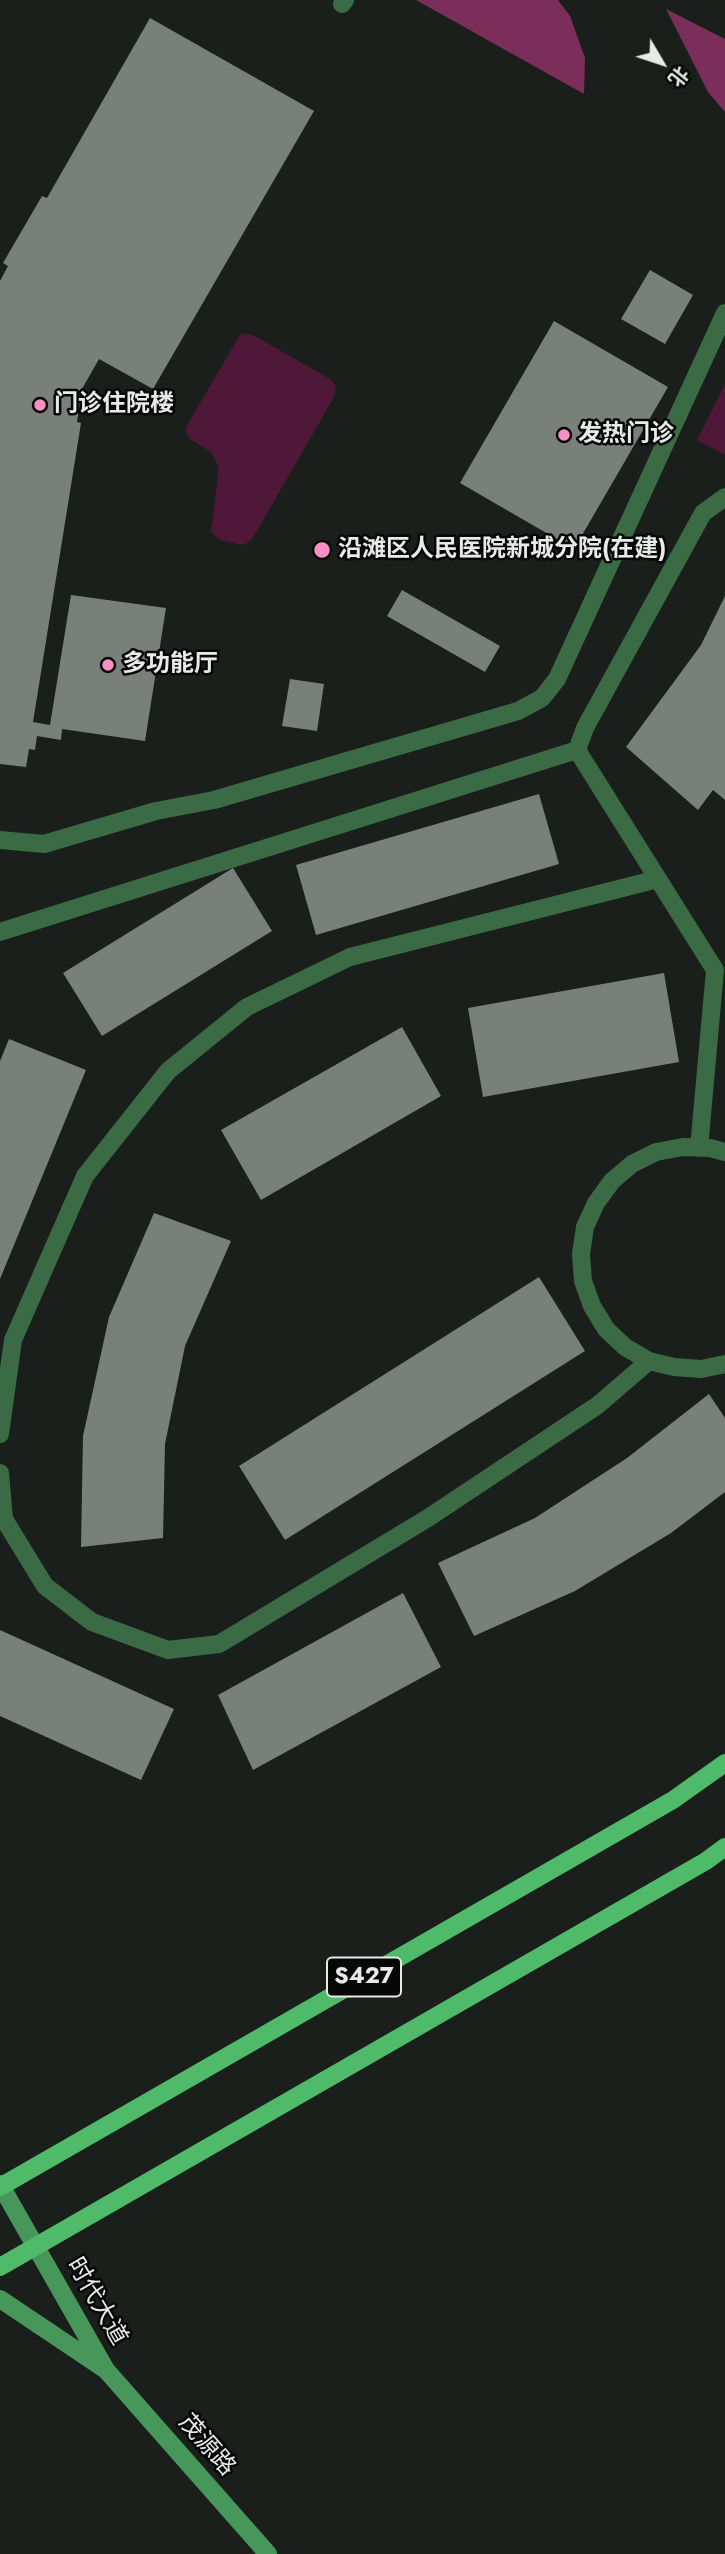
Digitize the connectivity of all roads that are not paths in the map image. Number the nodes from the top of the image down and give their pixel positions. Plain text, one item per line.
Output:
1 (725, 313) edge
2 (725, 497) edge
3 (577, 750) junction
4 (0, 840) edge
5 (658, 879) junction
6 (0, 932) edge
7 (699, 1148) junction
8 (725, 1152) edge
9 (649, 1360) junction
10 (725, 1364) edge
11 (0, 1434) edge
12 (0, 1473) edge
13 (725, 1763) edge
14 (725, 1847) edge
15 (0, 2186) edge
16 (36, 2246) junction
17 (0, 2267) edge
18 (0, 2300) edge
19 (106, 2370) junction
20 (268, 2554) edge

1 - 4 lane
2 - 3 lane
3 - 5 lane
3 - 6 lane
5 - 7 lane
5 - 11 lane
7 - 8 lane
7 - 9 lane
9 - 10 lane
9 - 12 lane
13 - 15 main road, S427
14 - 16 main road, S427
15 - 16 main road, 时代大道
16 - 17 main road, S427
16 - 19 main road, 时代大道
18 - 19 main road, 时代大道
19 - 20 main road, 茂源路

